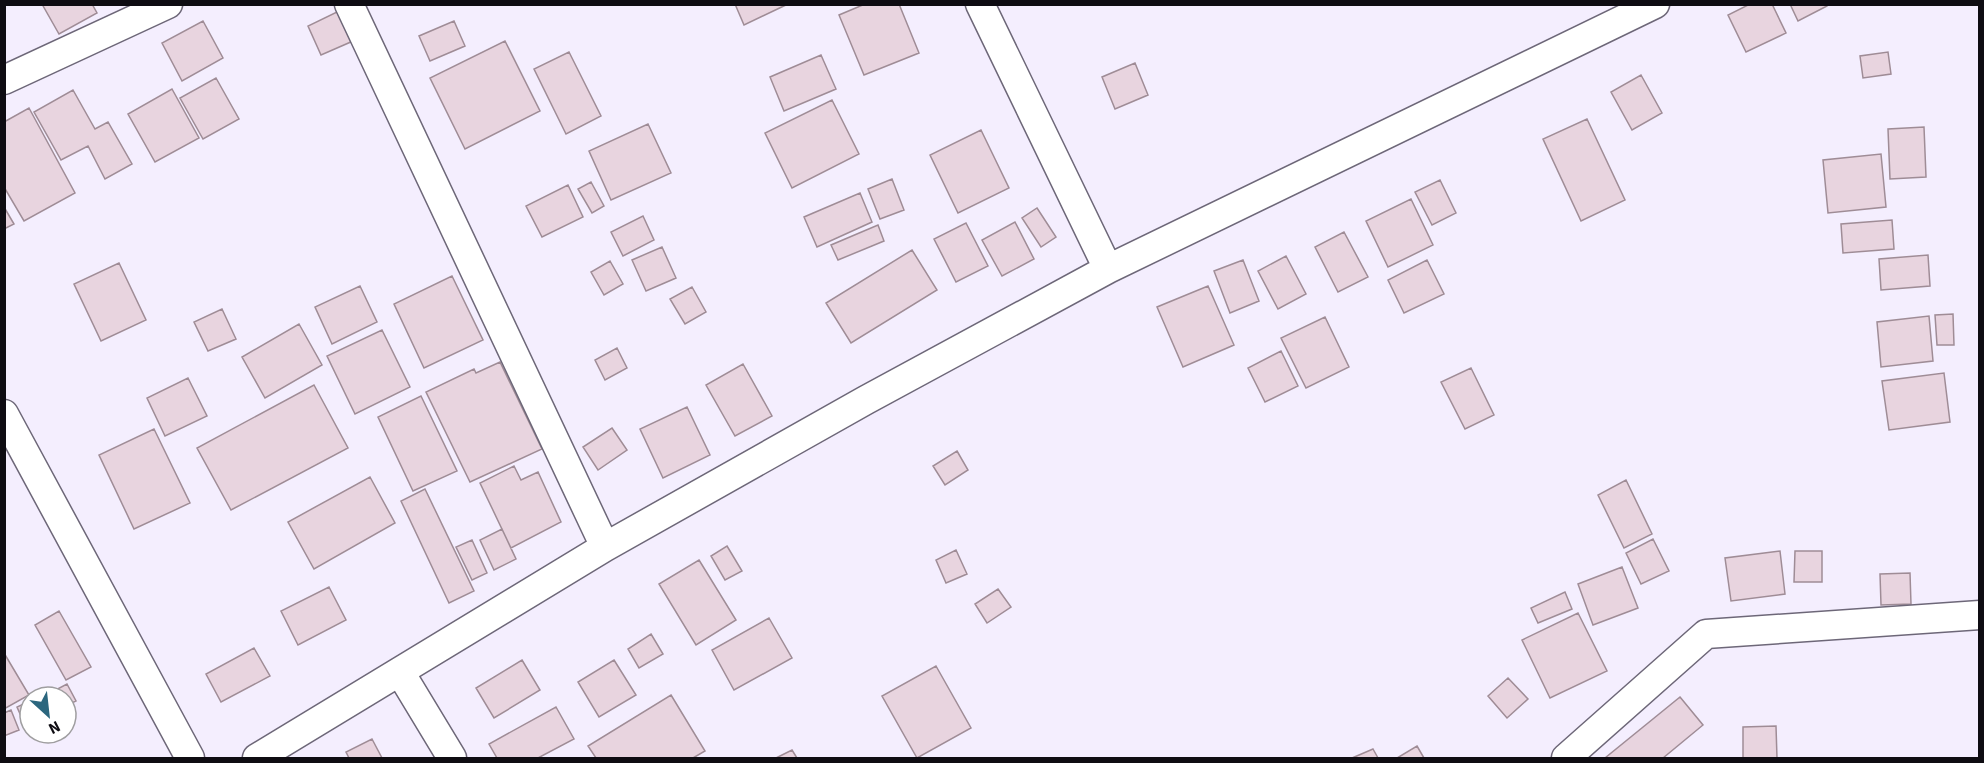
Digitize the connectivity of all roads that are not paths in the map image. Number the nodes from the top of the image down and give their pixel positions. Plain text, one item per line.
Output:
1 (168, 4) edge
2 (349, 4) edge
3 (980, 4) edge
4 (1655, 4) edge
5 (4, 80) edge
6 (1108, 269) junction
7 (4, 414) edge
8 (605, 547) junction
9 (1980, 615) edge
10 (400, 672) junction
11 (190, 759) edge
12 (257, 759) edge
13 (452, 759) edge
14 (1566, 759) edge

1 - 5 street
2 - 8 street
3 - 6 street
4 - 6 street
6 - 8 street
7 - 11 street
8 - 10 street
9 - 14 street
10 - 12 street
10 - 13 street

